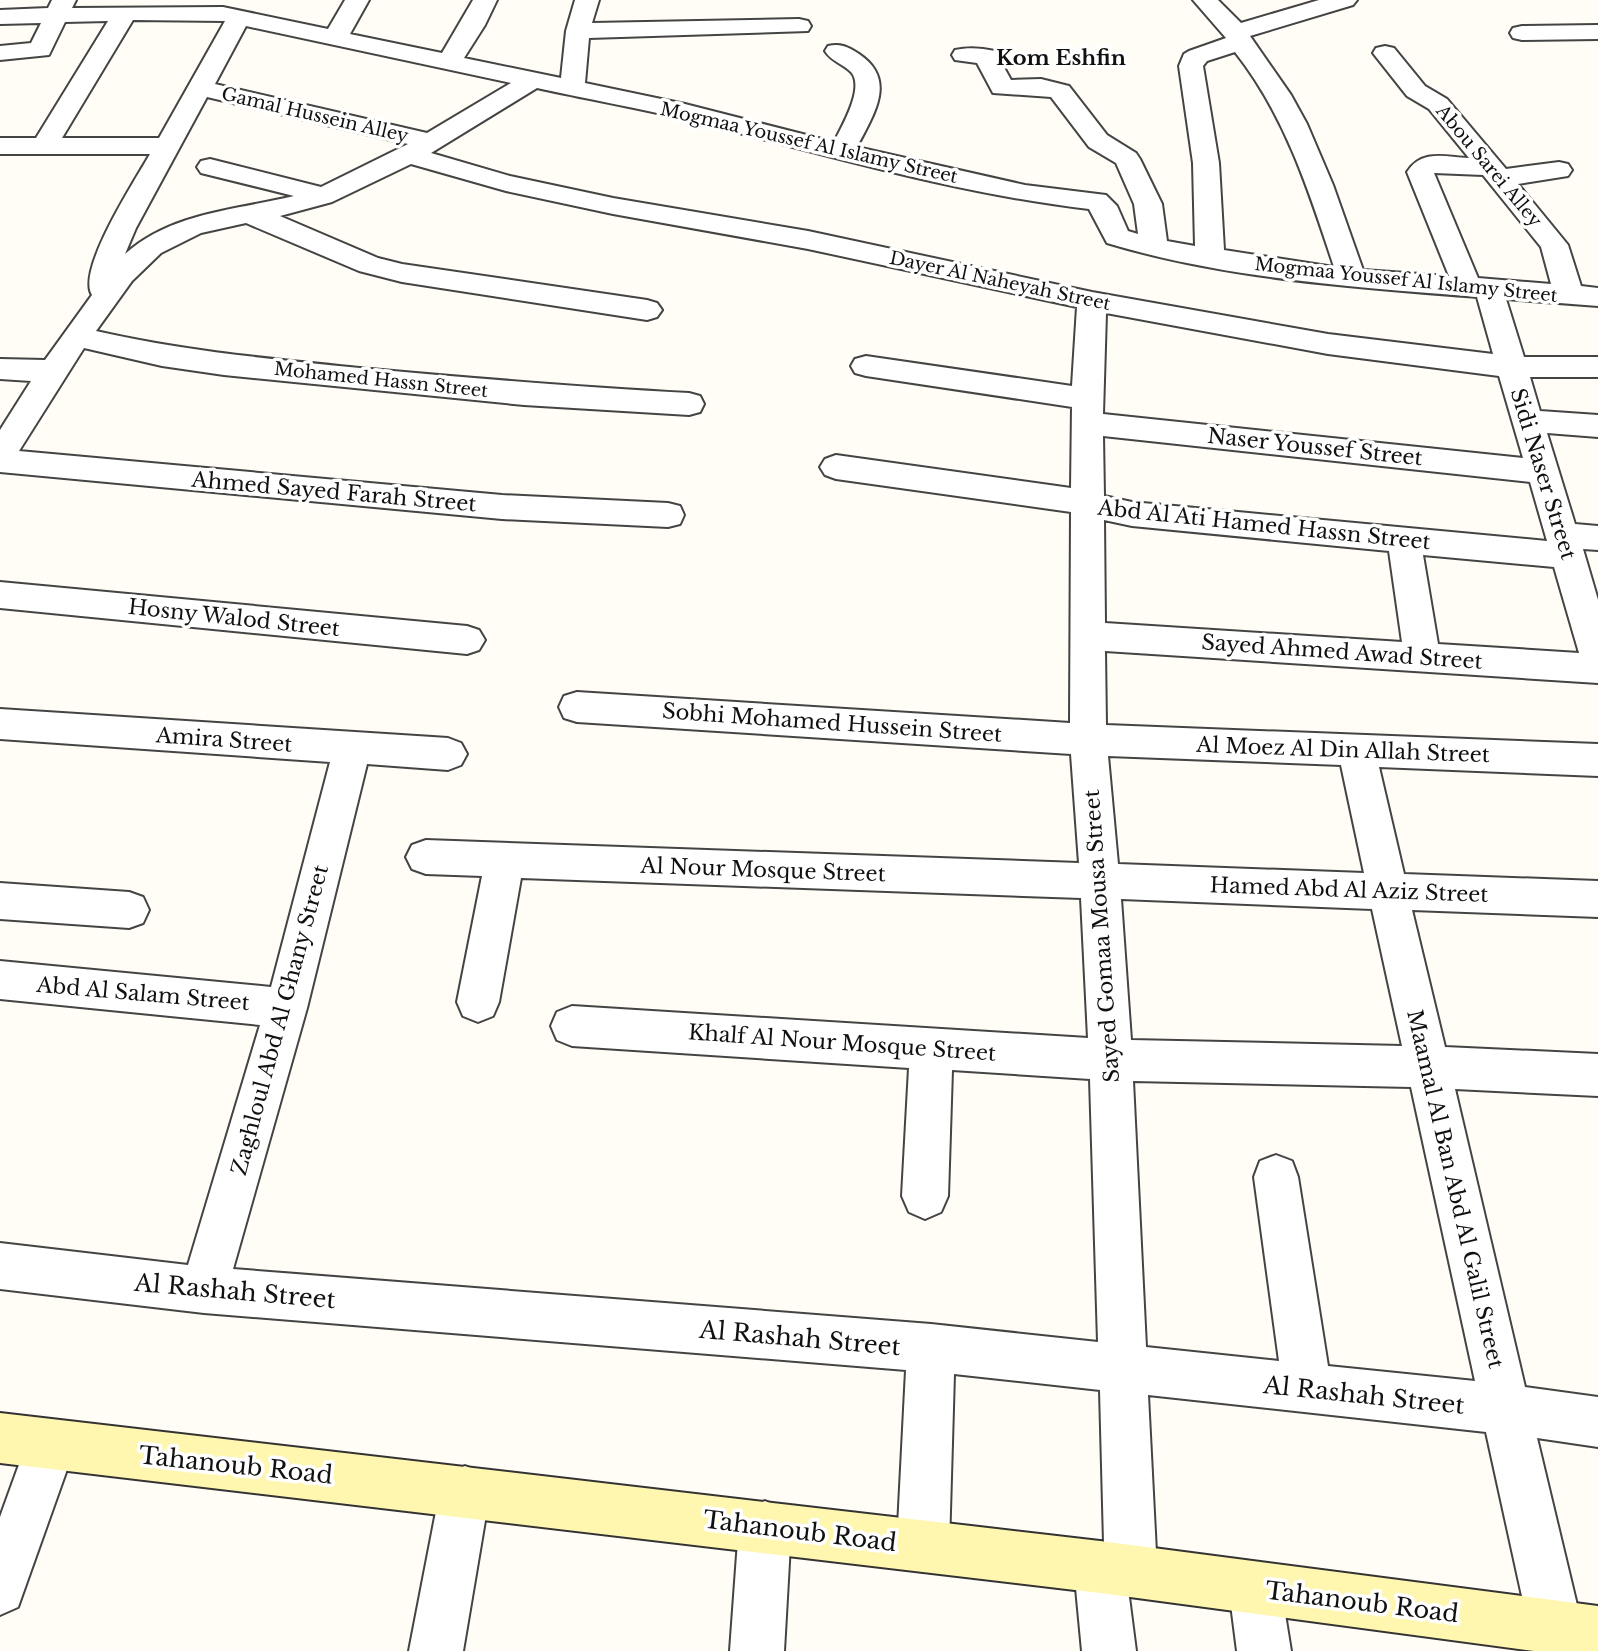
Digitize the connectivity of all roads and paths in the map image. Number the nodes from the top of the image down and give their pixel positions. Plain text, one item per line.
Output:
1 (357, 0) edge
2 (485, 0) edge
3 (587, 0) edge
4 (1205, 0) edge
5 (1345, 0) edge
6 (60, 8) edge
7 (230, 11) edge
8 (125, 13) junction
9 (0, 17) edge
10 (799, 26) dead end
11 (578, 31) junction
12 (1598, 32) edge
13 (1522, 33) dead end
14 (1238, 37) junction
15 (335, 38) junction
16 (837, 51) dead end
17 (0, 53) edge
18 (1385, 53) dead end
19 (964, 55) dead end
20 (448, 63) junction
21 (531, 81) junction
22 (200, 88) junction
23 (572, 89) junction
24 (0, 146) edge
25 (44, 146) junction
26 (167, 146) junction
27 (419, 149) junction
28 (843, 150) junction
29 (210, 167) dead end
30 (1559, 170) dead end
31 (1495, 173) junction
32 (324, 195) junction
33 (250, 214) junction
34 (1154, 248) junction
35 (1210, 258) junction
36 (1352, 278) junction
37 (1478, 289) junction
38 (1569, 296) junction
39 (1598, 297) edge
40 (1092, 301) junction
41 (102, 302) junction
42 (647, 310) dead end
43 (76, 336) junction
44 (866, 366) dead end
45 (1511, 367) junction
46 (1598, 367) edge
47 (0, 369) edge
48 (52, 370) junction
49 (690, 404) dead end
50 (1087, 411) junction
51 (1527, 421) junction
52 (1598, 426) edge
53 (0, 459) edge
54 (836, 467) dead end
55 (1542, 472) junction
56 (1086, 505) junction
57 (668, 514) dead end
58 (1598, 538) edge
59 (1404, 541) junction
60 (1564, 546) junction
61 (0, 595) edge
62 (1086, 636) junction
63 (467, 640) dead end
64 (1422, 657) junction
65 (1598, 658) edge
66 (1598, 668) edge
67 (577, 706) dead end
68 (0, 724) edge
69 (1088, 740) junction
70 (352, 749) junction
71 (1356, 750) junction
72 (449, 754) dead end
73 (1598, 760) edge
74 (426, 857) dead end
75 (505, 860) junction
76 (1100, 882) junction
77 (1388, 891) junction
78 (1598, 899) edge
79 (0, 901) edge
80 (129, 910) dead end
81 (0, 980) edge
82 (478, 1002) dead end
83 (286, 1008) junction
84 (572, 1026) dead end
85 (931, 1048) junction
86 (1111, 1060) junction
87 (1428, 1066) junction
88 (1598, 1075) edge
89 (1276, 1177) dead end
90 (925, 1196) dead end
91 (0, 1266) edge
92 (204, 1290) junction
93 (931, 1348) junction
94 (1122, 1370) junction
95 (1307, 1389) junction
96 (1505, 1409) junction
97 (1598, 1422) edge
98 (0, 1438) edge
99 (51, 1444) junction
100 (465, 1491) junction
101 (765, 1527) junction
102 (923, 1546) junction
103 (1116, 1569) junction
104 (1255, 1588) junction
105 (0, 1589) edge
106 (1571, 1637) edge
107 (436, 1651) edge
108 (757, 1651) edge
109 (1109, 1651) edge
110 (1264, 1651) edge

1 - 15 street
2 - 20 street
3 - 11 street
4 - 14 street
5 - 14 street
6 - 8 street, Mogmaa Youssef Al Islamy Street
6 - 9 street, Mogmaa Youssef Al Islamy Street
6 - 17 street
7 - 8 street, Mogmaa Youssef Al Islamy Street
7 - 15 street, Mogmaa Youssef Al Islamy Street
7 - 22 street
8 - 25 street
10 - 11 street
11 - 23 street
12 - 13 street
14 - 35 street
14 - 36 street
15 - 20 street, Mogmaa Youssef Al Islamy Street
16 - 28 street
18 - 31 street, Abou Sarei Alley
19 - 34 street
20 - 21 street, Mogmaa Youssef Al Islamy Street
21 - 23 street, Mogmaa Youssef Al Islamy Street
21 - 27 street
22 - 26 street
22 - 27 street, Gamal Hussein Alley
23 - 28 street, Mogmaa Youssef Al Islamy Street
24 - 25 street
25 - 26 street
26 - 41 street
27 - 32 street
27 - 40 street, Dayer Al Naheyah Street
28 - 34 street, Mogmaa Youssef Al Islamy Street
29 - 32 street
30 - 31 street
31 - 37 street, Sidi Naser Street
31 - 38 street, Abou Sarei Alley
32 - 33 street
33 - 41 street
33 - 42 street
34 - 35 street, Mogmaa Youssef Al Islamy Street
35 - 36 street, Mogmaa Youssef Al Islamy Street
36 - 37 street, Mogmaa Youssef Al Islamy Street
37 - 38 street, Mogmaa Youssef Al Islamy Street
37 - 45 street, Sidi Naser Street
38 - 39 street, Mogmaa Youssef Al Islamy Street
40 - 45 street, Dayer Al Naheyah Street
40 - 50 street, Sayed Gomaa Mousa Street
41 - 43 street
43 - 48 street
43 - 49 street, Mohamed Hassn Street
44 - 50 street, Naser Youssef Street
45 - 46 street, Dayer Al Naheyah Street
45 - 51 street, Sidi Naser Street
47 - 48 street
48 - 53 street
50 - 55 street, Naser Youssef Street
50 - 56 street, Sayed Gomaa Mousa Street
51 - 52 street
51 - 55 street, Sidi Naser Street
53 - 57 street, Ahmed Sayed Farah Street
54 - 56 street, Abd Al Ati Hamed Hassn Street
55 - 60 street, Sidi Naser Street
56 - 59 street, Abd Al Ati Hamed Hassn Street
56 - 62 street, Sayed Gomaa Mousa Street
58 - 60 street, Abd Al Ati Hamed Hassn Street
59 - 60 street, Abd Al Ati Hamed Hassn Street
59 - 64 street
60 - 65 street, Sidi Naser Street
61 - 63 street, Hosny Walod Street
62 - 64 street, Sayed Ahmed Awad Street
62 - 69 street, Sayed Gomaa Mousa Street
64 - 66 street, Sayed Ahmed Awad Street
67 - 69 street, Sobhi Mohamed Hussein Street
68 - 70 street, Amira Street
69 - 71 street, Al Moez Al Din Allah Street
69 - 76 street, Sayed Gomaa Mousa Street
70 - 72 street, Amira Street
70 - 83 street, Zaghloul Abd Al Ghany Street
71 - 73 street, Al Moez Al Din Allah Street
71 - 77 street, Maamal Al Ban Abd Al Galil Street
74 - 75 street, Al Nour Mosque Street
75 - 76 street, Al Nour Mosque Street
75 - 82 street
76 - 77 street, Hamed Abd Al Aziz Street
76 - 86 street, Sayed Gomaa Mousa Street
77 - 78 street, Hamed Abd Al Aziz Street
77 - 87 street, Maamal Al Ban Abd Al Galil Street
79 - 80 street
81 - 83 street, Abd Al Salam Street
83 - 92 street, Zaghloul Abd Al Ghany Street
84 - 85 street, Khalf Al Nour Mosque Street
85 - 86 street, Khalf Al Nour Mosque Street
85 - 90 street
86 - 87 street, Khalf Al Nour Mosque Street
86 - 94 street, Sayed Gomaa Mousa Street
87 - 88 street, Khalf Al Nour Mosque Street
87 - 96 street, Maamal Al Ban Abd Al Galil Street
89 - 95 street
91 - 92 street, Al Rashah Street
92 - 93 street, Al Rashah Street
93 - 94 street, Al Rashah Street
93 - 102 street
94 - 95 street, Al Rashah Street
94 - 103 street, Sayed Gomaa Mousa Street
95 - 96 street, Al Rashah Street
96 - 97 street, Al Rashah Street
96 - 106 street, Maamal Al Ban Abd Al Galil Street
98 - 99 street, Tahanoub Road
99 - 100 street, Tahanoub Road
99 - 105 street
100 - 101 street, Tahanoub Road
100 - 107 street
101 - 102 street, Tahanoub Road
101 - 108 street
102 - 103 street, Tahanoub Road
103 - 104 street, Tahanoub Road
103 - 109 street, Sayed Gomaa Mousa Street
104 - 106 street, Tahanoub Road
104 - 110 street

